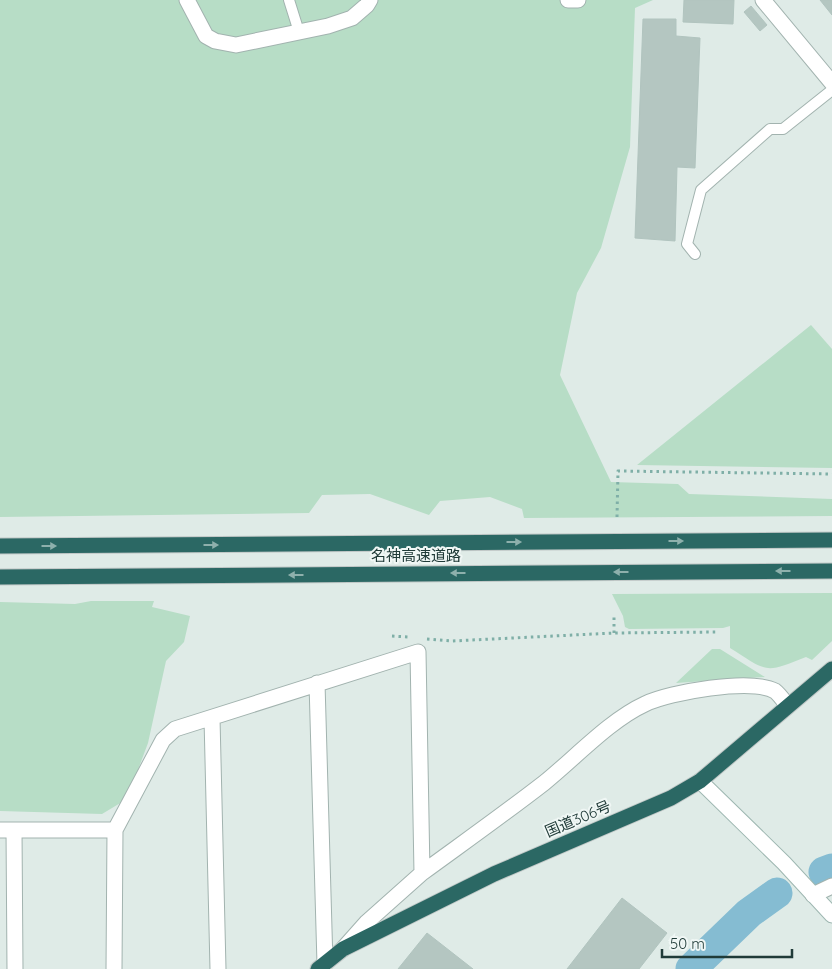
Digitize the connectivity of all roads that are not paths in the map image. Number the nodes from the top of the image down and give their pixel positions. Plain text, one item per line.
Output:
1 (187, 0) edge
2 (289, 0) edge
3 (370, 0) edge
4 (568, 0) edge
5 (578, 0) edge
6 (763, 0) edge
7 (299, 32) junction
8 (832, 82) edge
9 (832, 90) edge
10 (695, 254) dead end
11 (832, 540) edge
12 (0, 546) edge
13 (832, 571) edge
14 (0, 577) edge
15 (832, 669) edge
16 (317, 683) junction
17 (787, 705) junction
18 (212, 718) junction
19 (700, 781) junction
20 (7, 830) edge
21 (115, 830) junction
22 (422, 872) junction
23 (832, 886) edge
24 (813, 895) junction
25 (832, 915) edge
26 (343, 949) junction
27 (321, 966) edge
28 (15, 969) edge
29 (114, 969) edge
30 (218, 969) edge

1 - 7 street
2 - 7 lane
3 - 7 street
4 - 5 street
6 - 8 street
9 - 10 lane
12 -> 11 highway, 名神高速道路
13 -> 14 highway, 名神高速道路
15 - 17 highway, 国道306号
16 - 18 street
16 - 22 street
16 - 27 street
17 - 19 highway, 国道306号
17 - 22 street
18 - 21 street
18 - 30 street
19 - 24 street
19 - 26 highway, 国道306号
20 - 21 street
20 - 28 street
21 - 29 street
22 - 26 street
23 - 24 street
24 - 25 street
26 - 27 highway, 国道306号

